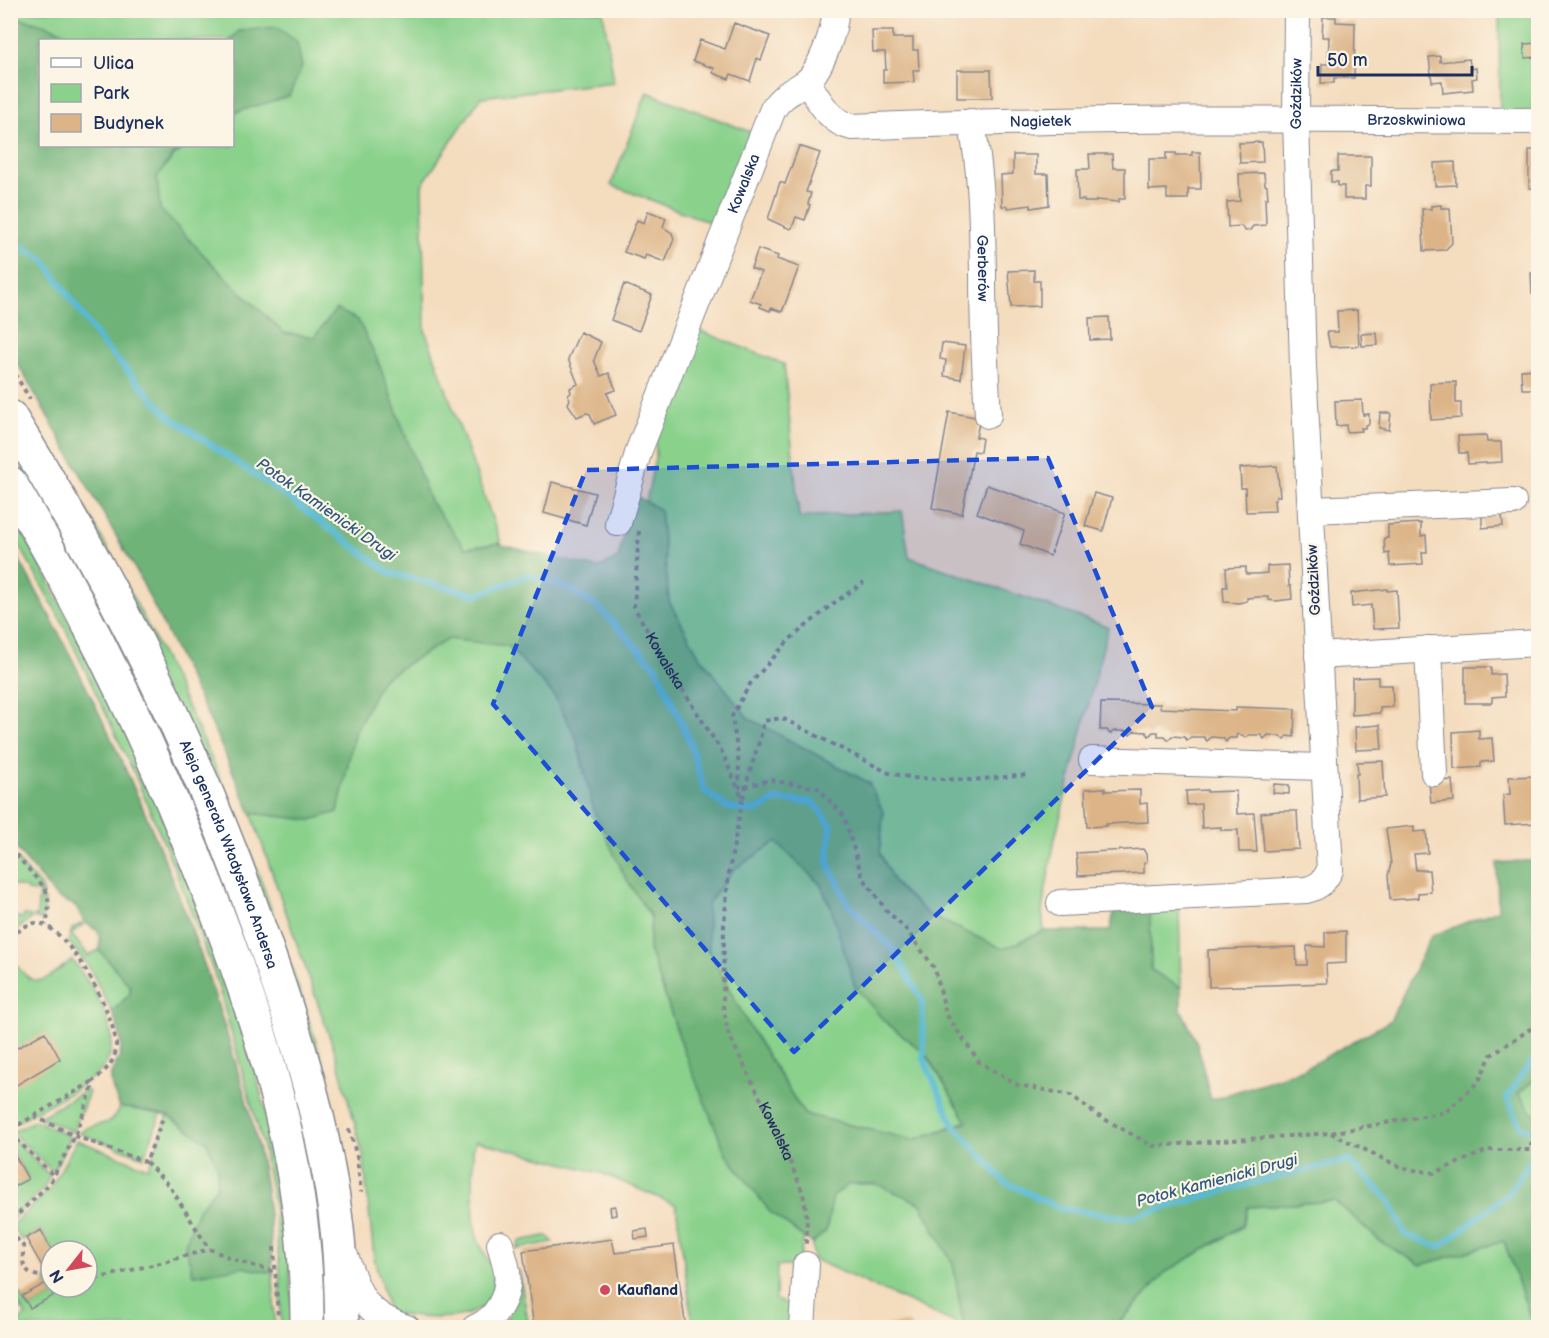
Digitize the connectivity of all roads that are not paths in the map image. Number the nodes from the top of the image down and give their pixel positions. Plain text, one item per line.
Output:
1 (836, 10) edge
2 (1297, 10) edge
3 (807, 82) junction
4 (1296, 119) junction
5 (1539, 121) edge
6 (971, 122) junction
7 (988, 415) dead end
8 (10, 417) edge
9 (10, 483) edge
10 (1513, 502) dead end
11 (1311, 510) junction
12 (629, 521) road end
13 (1539, 643) edge
14 (1428, 649) junction
15 (1318, 656) junction
16 (1092, 760) dead end
17 (1324, 767) junction
18 (1434, 772) dead end
19 (1060, 903) dead end
20 (338, 1230) junction
21 (500, 1244) dead end
22 (806, 1265) road end
23 (307, 1328) edge
24 (342, 1328) edge
25 (407, 1328) edge
26 (475, 1328) edge
27 (802, 1328) edge

1 - 3 street, Kowalska
2 - 4 street, Goździków
3 - 6 street, Nagietek
3 - 12 street, Kowalska
4 - 5 street, Brzoskwiniowa
4 - 6 street, Nagietek
4 - 11 street, Goździków
6 - 7 street, Gerberów
8 - 20 main road, Aleja generała Władysława Andersa
9 - 23 main road, Aleja generała Władysława Andersa
10 - 11 street
11 - 15 street, Goździków
13 - 14 street
14 - 15 street
14 - 18 street
15 - 17 street, Goździków
16 - 17 street
17 - 19 street, Goździków
20 - 24 main road, Aleja generała Władysława Andersa
20 - 25 street
21 - 26 street
22 - 27 street

